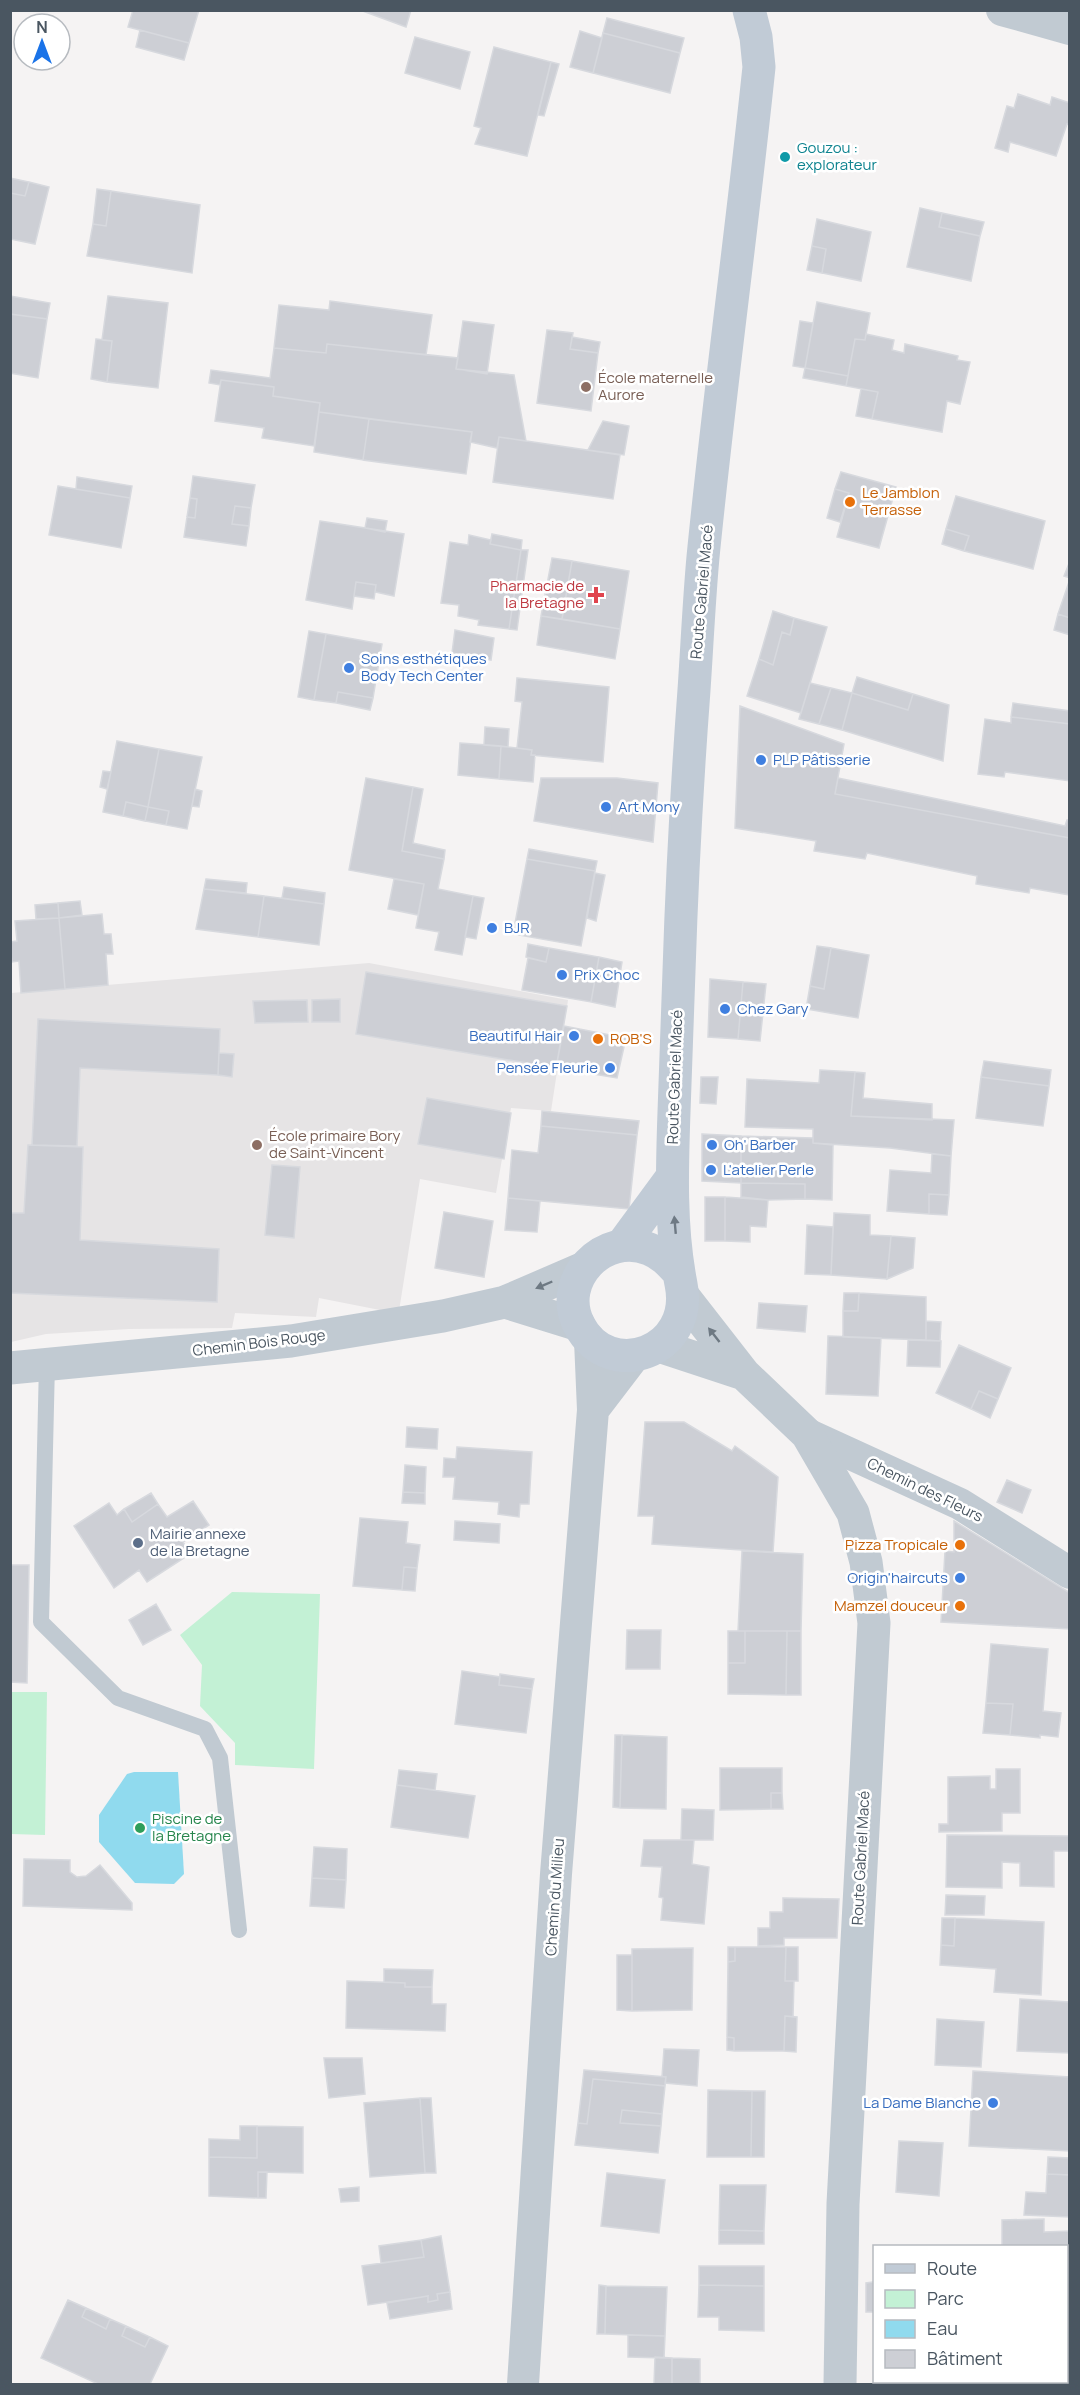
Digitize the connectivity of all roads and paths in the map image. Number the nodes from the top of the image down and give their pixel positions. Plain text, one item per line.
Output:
1 (749, 10) edge
2 (1002, 10) edge
3 (1070, 29) edge
4 (672, 1177) junction
5 (622, 1245) junction
6 (584, 1268) junction
7 (682, 1285) junction
8 (505, 1302) junction
9 (584, 1332) junction
10 (647, 1350) junction
11 (47, 1363) junction
12 (10, 1368) edge
13 (744, 1374) junction
14 (593, 1410) junction
15 (807, 1434) junction
16 (1070, 1572) edge
17 (239, 1930) dead end
18 (523, 2385) edge
19 (840, 2385) edge

1 - 4 main road, Route Gabriel Macé
2 - 3 street
4 - 5 main road
7 -> 4 main road, Route Gabriel Macé
5 - 6 main road
5 - 7 main road
6 -> 8 street, Chemin Bois Rouge
6 - 9 main road
7 - 10 main road
13 -> 7 street, Route Gabriel Macé
8 - 9 street
8 - 11 street, Chemin Bois Rouge
9 - 10 main road
9 - 14 street, Chemin du Milieu
10 - 13 street, Route Gabriel Macé
10 - 14 street
11 - 12 street, Chemin Bois Rouge
11 - 17 lane
13 - 15 street, Route Gabriel Macé
14 - 18 street, Chemin du Milieu
15 - 16 street, Chemin des Fleurs
15 - 19 street, Route Gabriel Macé

